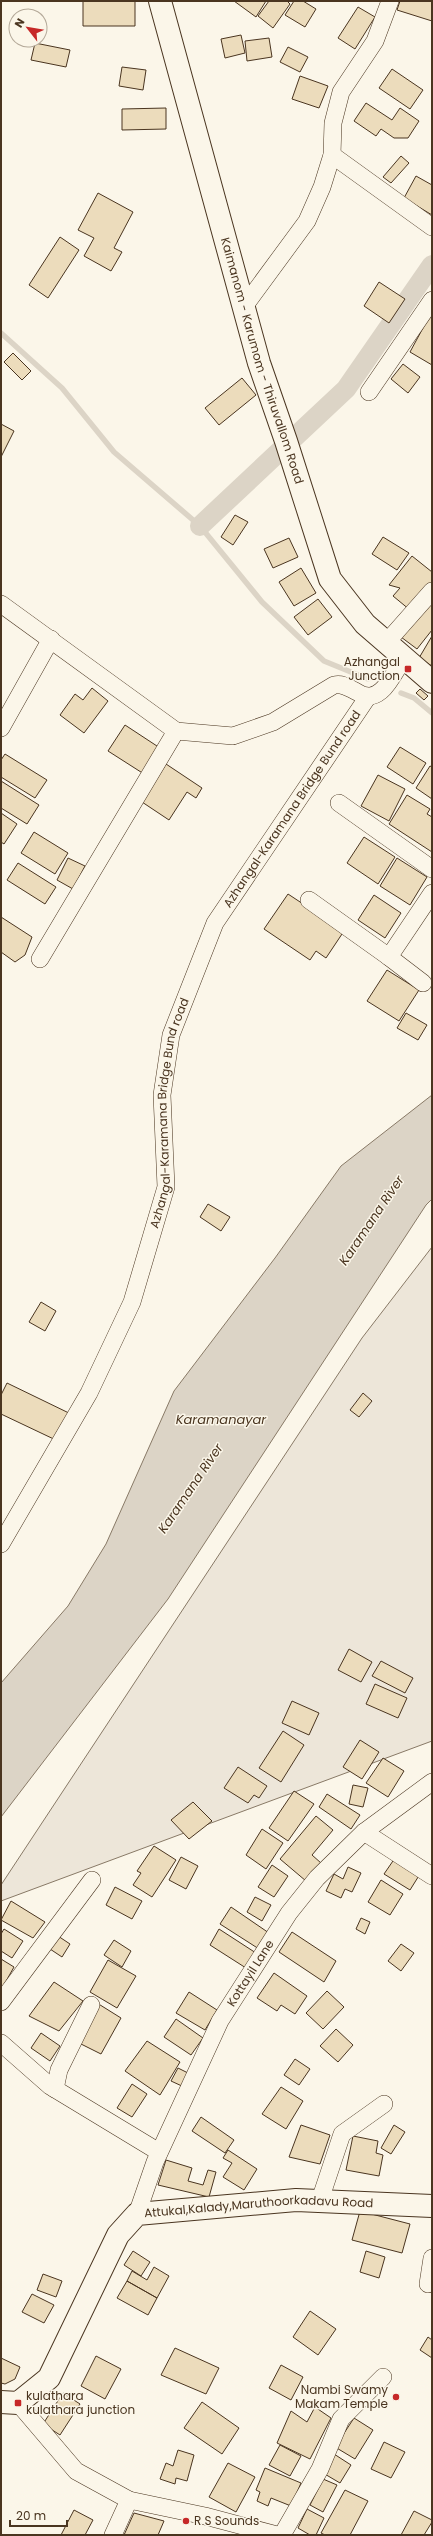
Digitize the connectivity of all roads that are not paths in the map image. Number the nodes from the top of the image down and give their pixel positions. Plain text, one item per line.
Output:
1 (160, 1) edge
2 (390, 1) edge
3 (332, 155) junction
4 (432, 227) edge
5 (432, 300) edge
6 (244, 308) junction
7 (369, 392) dead end
8 (432, 591) edge
9 (1, 604) edge
10 (51, 639) junction
11 (386, 643) junction
12 (403, 659) junction
13 (432, 682) edge
14 (367, 698) junction
15 (1, 728) edge
16 (176, 731) junction
17 (339, 803) dead end
18 (432, 870) edge
19 (432, 893) edge
20 (309, 900) dead end
21 (389, 957) junction
22 (40, 959) dead end
23 (423, 983) dead end
24 (1, 1544) edge
25 (432, 1782) edge
26 (364, 1832) junction
27 (432, 1876) edge
28 (92, 1880) dead end
29 (1, 2002) edge
30 (91, 2005) dead end
31 (1, 2043) edge
32 (55, 2089) junction
33 (384, 2104) dead end
34 (159, 2152) junction
35 (320, 2200) junction
36 (432, 2206) edge
37 (137, 2214) junction
38 (432, 2258) edge
39 (428, 2284) dead end
40 (383, 2377) dead end
41 (9, 2402) edge
42 (129, 2500) junction
43 (113, 2535) edge
44 (277, 2535) edge
45 (282, 2535) edge

1 - 6 main road, Kaimanom - Karumom - Thiruvallom Road
2 - 3 street
3 - 4 street
3 - 6 street
5 - 7 street
6 - 11 main road, Kaimanom - Karumom - Thiruvallom Road
8 - 11 street
9 - 10 street
10 - 15 street
10 - 16 street
11 - 12 main road, Kaimanom - Karumom - Thiruvallom Road
12 - 13 main road, Kaimanom - Karumom - Thiruvallom Road
12 - 14 street
14 - 16 street
14 - 24 street, Azhangal-Karamana Bridge Bund road
16 - 22 street
17 - 18 street
19 - 21 street
20 - 21 street
21 - 23 street
25 - 26 street, Kottayil Lane
26 - 27 street
26 - 34 street, Kottayil Lane
28 - 29 street
30 - 32 street
31 - 32 street
32 - 34 street
33 - 35 street
34 - 37 street, Kottayil Lane
35 - 36 main road, Attukal,Kalady,Maruthoorkadavu Road
35 - 37 main road, Attukal,Kalady,Maruthoorkadavu Road
37 - 41 main road, Attukal,Kalady,Maruthoorkadavu Road
38 - 39 street
40 - 45 street
41 - 42 street
42 - 43 street
42 - 44 street

